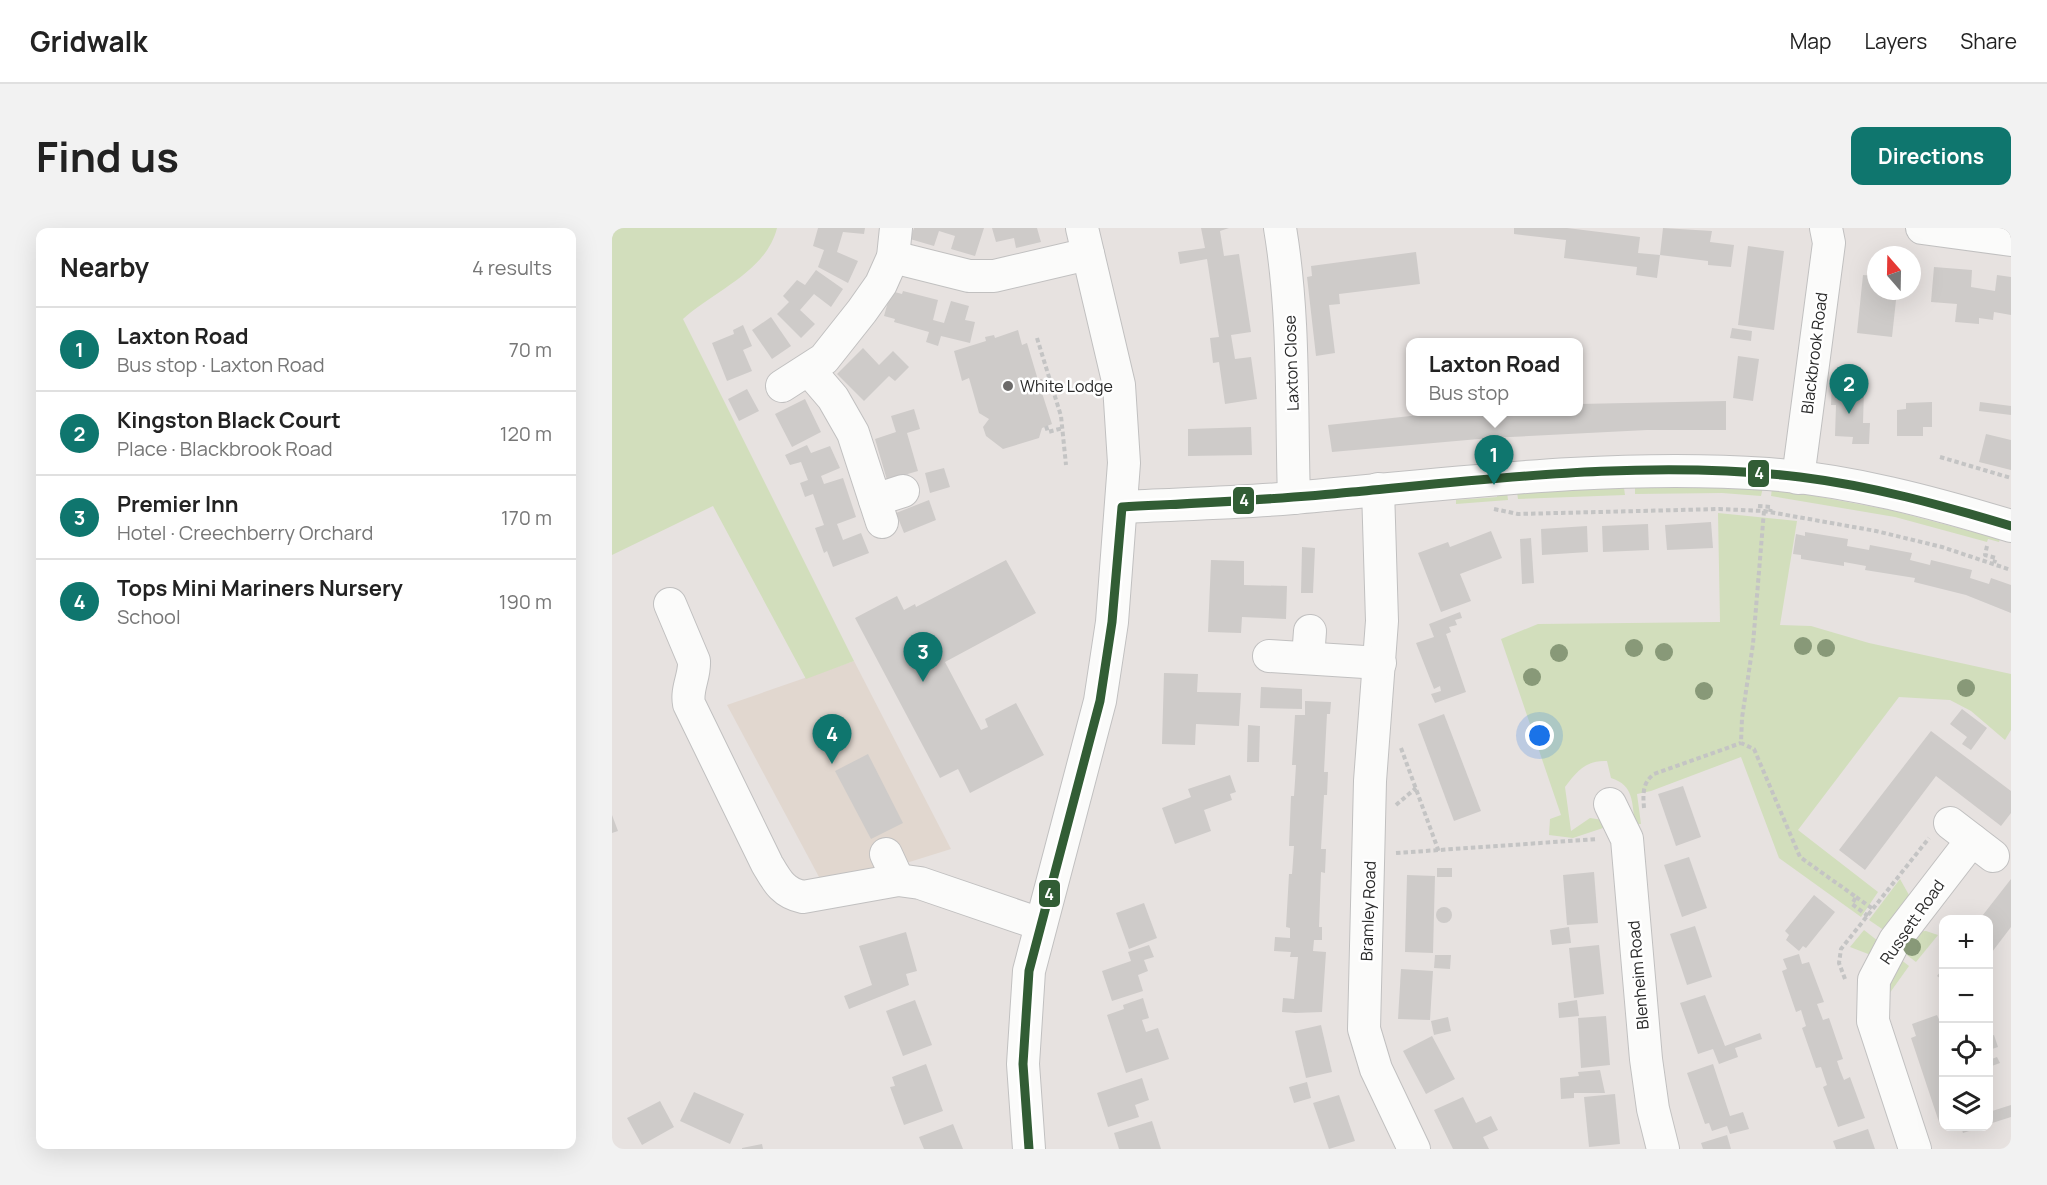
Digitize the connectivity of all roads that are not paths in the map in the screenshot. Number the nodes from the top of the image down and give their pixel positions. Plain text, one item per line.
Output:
1 (1280, 228) edge
2 (1826, 228) edge
3 (1922, 228) edge
4 (2011, 240) edge
5 (1085, 241) edge
6 (894, 243) edge
7 (809, 370) junction
8 (783, 386) dead end
9 (1798, 478) junction
10 (1378, 489) junction
11 (1294, 498) junction
12 (887, 504) dead end
13 (1122, 507) junction
14 (2003, 538) edge
15 (670, 604) dead end
16 (1269, 656) dead end
17 (1380, 663) junction
18 (1610, 804) dead end
19 (1971, 840) dead end
20 (1040, 924) junction
21 (1029, 1149) edge
22 (1414, 1149) edge
23 (1663, 1149) edge
24 (1915, 1149) edge

1 - 11 street, Laxton Close
2 - 9 street, Blackbrook Road
3 - 4 street
5 - 6 street
5 - 13 street
6 - 7 street
7 - 8 street
7 - 12 street
9 - 10 street
9 - 14 street
10 - 11 street
10 - 17 street, Bramley Road
11 - 13 street
13 - 20 street
15 - 20 street
16 - 17 street
17 - 22 street, Bramley Road
18 - 23 street, Blenheim Road
19 - 24 street, Russett Road
20 - 21 street

